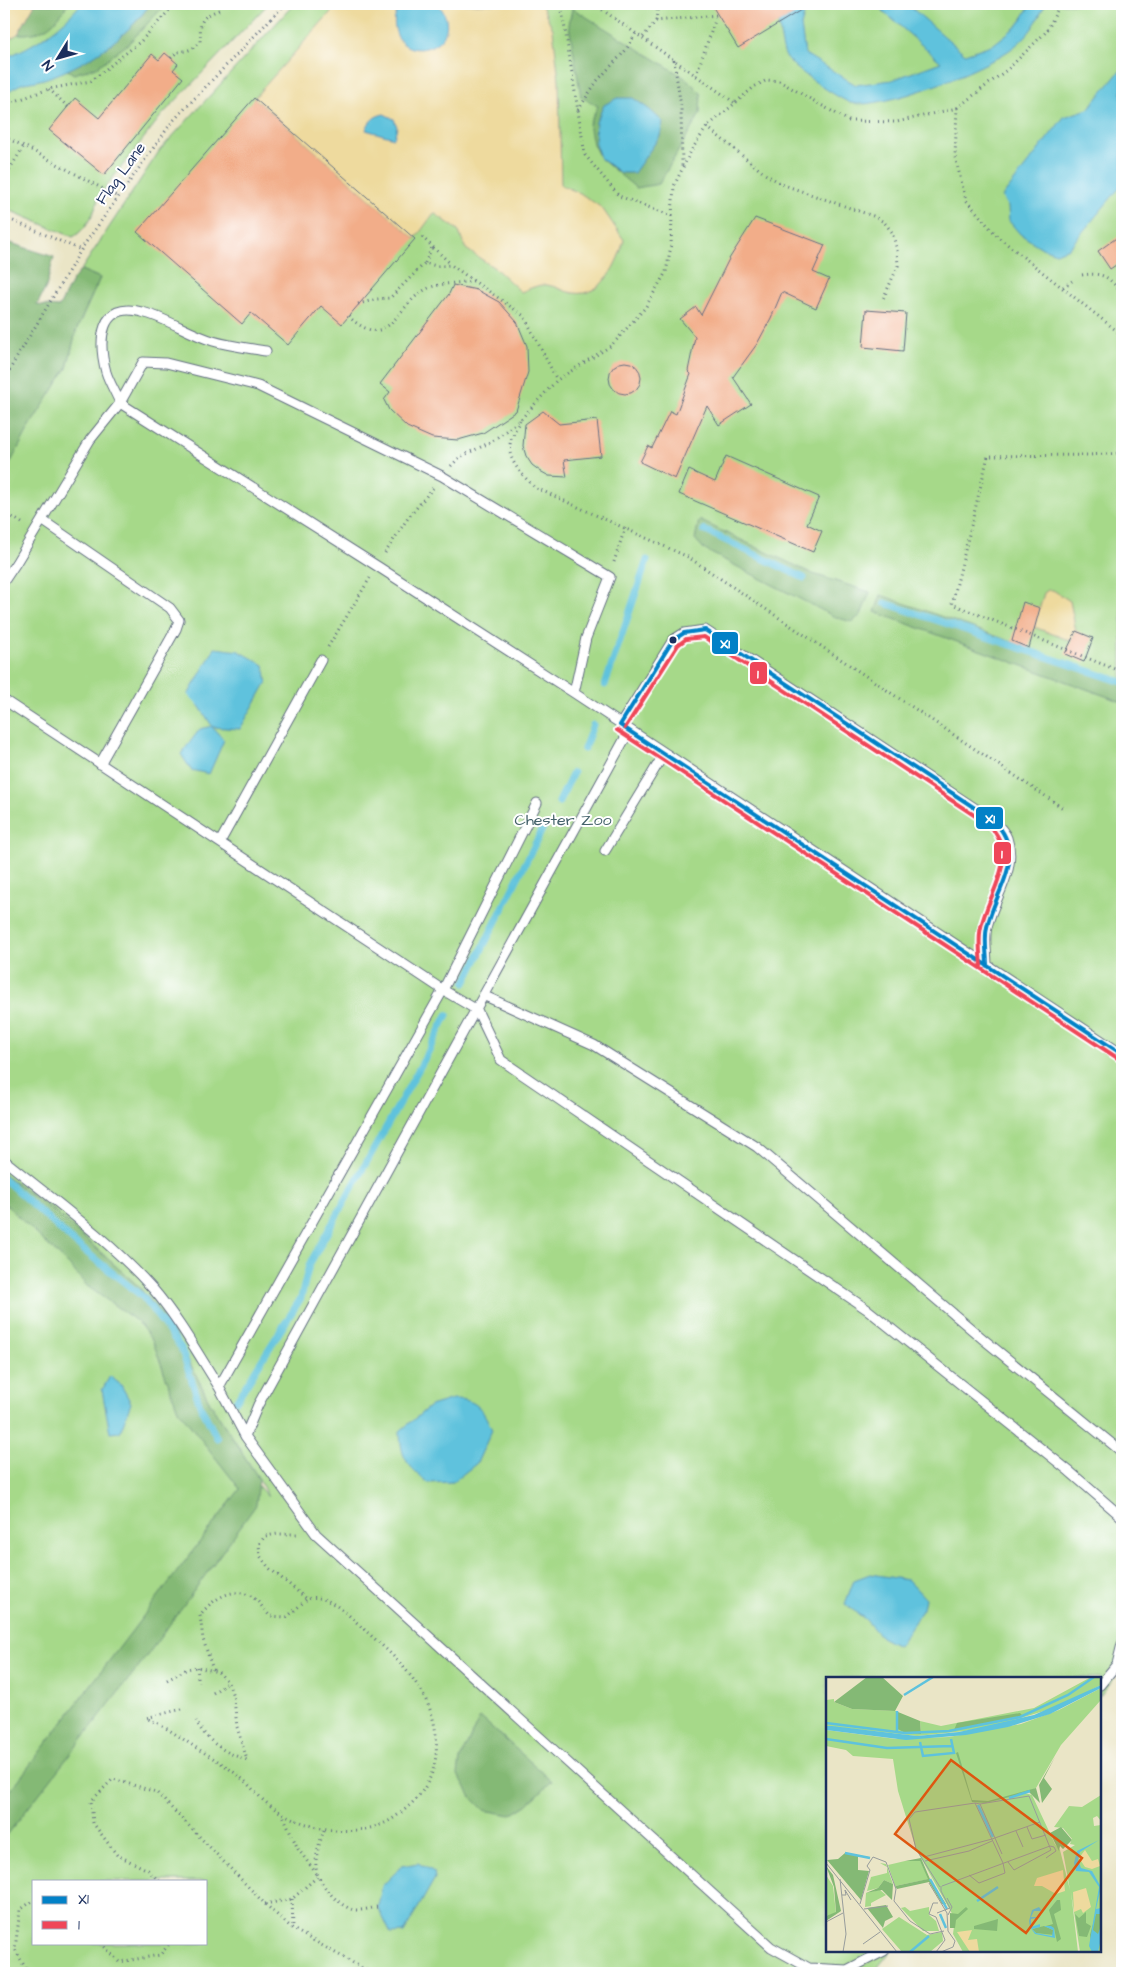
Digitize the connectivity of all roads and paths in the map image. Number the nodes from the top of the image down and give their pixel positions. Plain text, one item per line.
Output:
1 (174, 4) edge
2 (221, 4) edge
3 (285, 4) edge
4 (561, 4) edge
5 (594, 4) edge
6 (658, 4) edge
7 (1060, 4) edge
8 (656, 21) junction
9 (636, 33) junction
10 (642, 37) junction
11 (171, 58) dead end
12 (674, 60) junction
13 (696, 76) junction
14 (49, 89) junction
15 (735, 103) junction
16 (4, 105) edge
17 (68, 107) dead end
18 (957, 108) junction
19 (578, 110) junction
20 (707, 127) junction
21 (4, 137) edge
22 (24, 146) junction
23 (682, 169) junction
24 (4, 178) edge
25 (118, 197) junction
26 (672, 216) junction
27 (4, 217) edge
28 (422, 237) dead end
29 (432, 247) junction
30 (81, 250) junction
31 (425, 263) junction
32 (451, 265) junction
33 (1082, 275) dead end
34 (474, 281) junction
35 (1072, 281) dead end
36 (1063, 287) junction
37 (1122, 294) edge
38 (883, 299) dead end
39 (358, 304) dead end
40 (348, 316) dead end
41 (1122, 335) edge
42 (266, 351) dead end
43 (4, 379) edge
44 (557, 380) junction
45 (120, 403) junction
46 (520, 420) junction
47 (1122, 453) edge
48 (442, 476) junction
49 (4, 512) edge
50 (42, 520) junction
51 (625, 528) junction
52 (35, 532) junction
53 (610, 577) junction
54 (4, 580) edge
55 (321, 660) dead end
56 (1122, 672) edge
57 (574, 693) junction
58 (4, 700) edge
59 (620, 725) junction
60 (629, 731) junction
61 (664, 754) junction
62 (100, 764) junction
63 (537, 803) dead end
64 (1063, 808) dead end
65 (220, 842) junction
66 (605, 851) dead end
67 (988, 966) junction
68 (443, 990) junction
69 (484, 996) junction
70 (477, 1010) junction
71 (1122, 1054) edge
72 (4, 1160) edge
73 (219, 1387) junction
74 (245, 1436) junction
75 (1122, 1452) edge
76 (1122, 1517) edge
77 (316, 1534) junction
78 (307, 1599) junction
79 (1122, 1644) edge
80 (197, 1667) junction
81 (213, 1670) junction
82 (167, 1680) dead end
83 (228, 1682) junction
84 (1101, 1684) edge
85 (199, 1686) dead end
86 (212, 1694) dead end
87 (182, 1709) dead end
88 (196, 1721) dead end
89 (283, 1814) junction
90 (324, 1830) junction
91 (318, 1876) junction
92 (158, 1880) edge
93 (292, 1899) junction
94 (32, 1901) edge
95 (265, 1904) junction
96 (378, 1907) dead end
97 (293, 1929) junction
98 (102, 1944) edge
99 (169, 1944) edge
100 (882, 1952) edge
101 (28, 1973) edge
102 (371, 1973) edge

1 - 14 path
2 - 11 path
3 - 25 path, Flag Lane
4 - 19 path
5 - 9 path
6 - 8 path
7 - 18 path
8 - 10 path
8 - 13 path
9 - 10 path
9 - 19 path
10 - 12 path
12 - 13 path
12 - 23 path
13 - 15 path
14 - 16 path
14 - 17 path
15 - 18 path
15 - 20 path
18 - 36 path
19 - 26 path
20 - 23 path
20 - 38 path
21 - 22 path
22 - 24 path
22 - 25 path
23 - 26 path
25 - 30 path, Flag Lane
26 - 44 path
27 - 30 path
28 - 29 path
29 - 31 path
29 - 32 path
30 - 43 path, Flag Lane
31 - 32 path
31 - 39 path
32 - 34 path
33 - 37 path
34 - 40 path
34 - 44 path
35 - 36 path
36 - 41 path
42 - 45 lane
44 - 46 path
45 - 48 lane
45 - 50 lane
45 - 57 lane
46 - 48 path
46 - 51 path
47 - 56 path
48 - 53 lane
49 - 52 path
50 - 52 lane
50 - 62 lane
51 - 53 path
51 - 64 path
52 - 54 lane
53 - 57 lane
55 - 65 lane
57 - 59 lane
58 - 62 lane
59 - 60 lane
59 - 67 lane
60 - 61 lane
60 - 69 lane
61 - 66 lane
61 - 67 lane
62 - 65 lane
63 - 68 lane
65 - 68 lane
67 - 71 lane
68 - 70 lane
68 - 73 lane
69 - 70 lane
69 - 75 lane
70 - 74 lane
70 - 76 lane
72 - 73 lane
73 - 74 lane
74 - 77 lane
77 - 78 path
77 - 100 lane
78 - 81 path
78 - 90 path
79 - 84 lane
80 - 81 path
80 - 82 path
80 - 85 path
81 - 83 path
83 - 86 path
83 - 88 path
87 - 89 path
89 - 90 path
89 - 91 path
90 - 91 path
91 - 93 path
91 - 96 path
92 - 95 path
93 - 95 path
93 - 97 path
94 - 101 path
95 - 97 path
97 - 102 path
98 - 99 path

